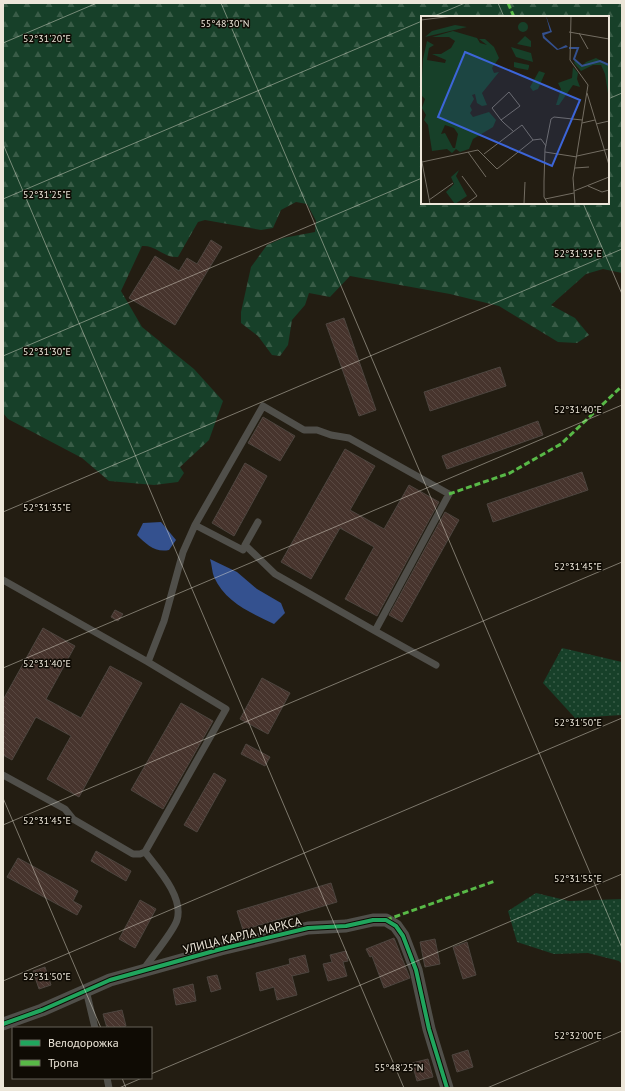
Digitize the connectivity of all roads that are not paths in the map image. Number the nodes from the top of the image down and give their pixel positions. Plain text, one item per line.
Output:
1 (258, 522) dead end
2 (195, 525) junction
3 (245, 545) junction
4 (3, 580) edge
5 (375, 631) junction
6 (148, 662) junction
7 (436, 665) dead end
8 (3, 775) edge
9 (145, 852) junction
10 (142, 972) junction
11 (86, 990) junction
12 (3, 1024) edge
13 (95, 1027) edge
14 (447, 1088) edge

1 - 3 lane
2 - 3 lane
2 - 5 lane
2 - 6 lane
3 - 5 lane
4 - 6 lane
5 - 7 lane
6 - 9 lane
8 - 9 lane
9 - 10 lane
10 - 11 street, УЛИЦА КАРЛА МАРКСА
10 - 14 street, УЛИЦА КАРЛА МАРКСА
11 - 12 street, УЛИЦА КАРЛА МАРКСА
11 - 13 lane

